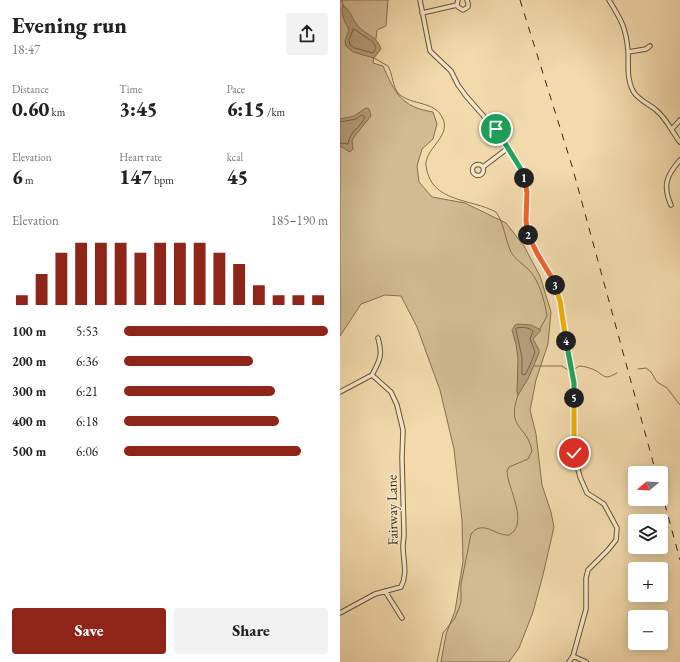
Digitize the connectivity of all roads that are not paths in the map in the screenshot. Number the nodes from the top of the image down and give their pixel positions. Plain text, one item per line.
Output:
1 (420, 0) edge
2 (458, 0) edge
3 (466, 0) edge
4 (609, 0) edge
5 (457, 5) junction
6 (422, 13) junction
7 (650, 46) dead end
8 (628, 52) junction
9 (680, 120) edge
10 (672, 129) junction
11 (680, 142) edge
12 (508, 148) junction
13 (680, 160) edge
14 (483, 167) dead end
15 (672, 205) dead end
16 (378, 338) dead end
17 (372, 375) junction
18 (340, 392) edge
19 (385, 591) junction
20 (340, 612) edge
21 (402, 618) dead end
22 (573, 656) junction
23 (570, 662) edge
24 (586, 662) edge

1 - 6 street
2 - 5 street
3 - 5 street
4 - 8 street
5 - 6 street
6 - 12 street
7 - 8 street
8 - 10 street
9 - 10 street
10 - 11 street
12 - 14 street
12 - 22 street
13 - 15 street
16 - 17 street
17 - 18 street
17 - 19 street, Fairway Lane
19 - 20 street, Fairway Lane
19 - 21 street
22 - 23 street
22 - 24 street

